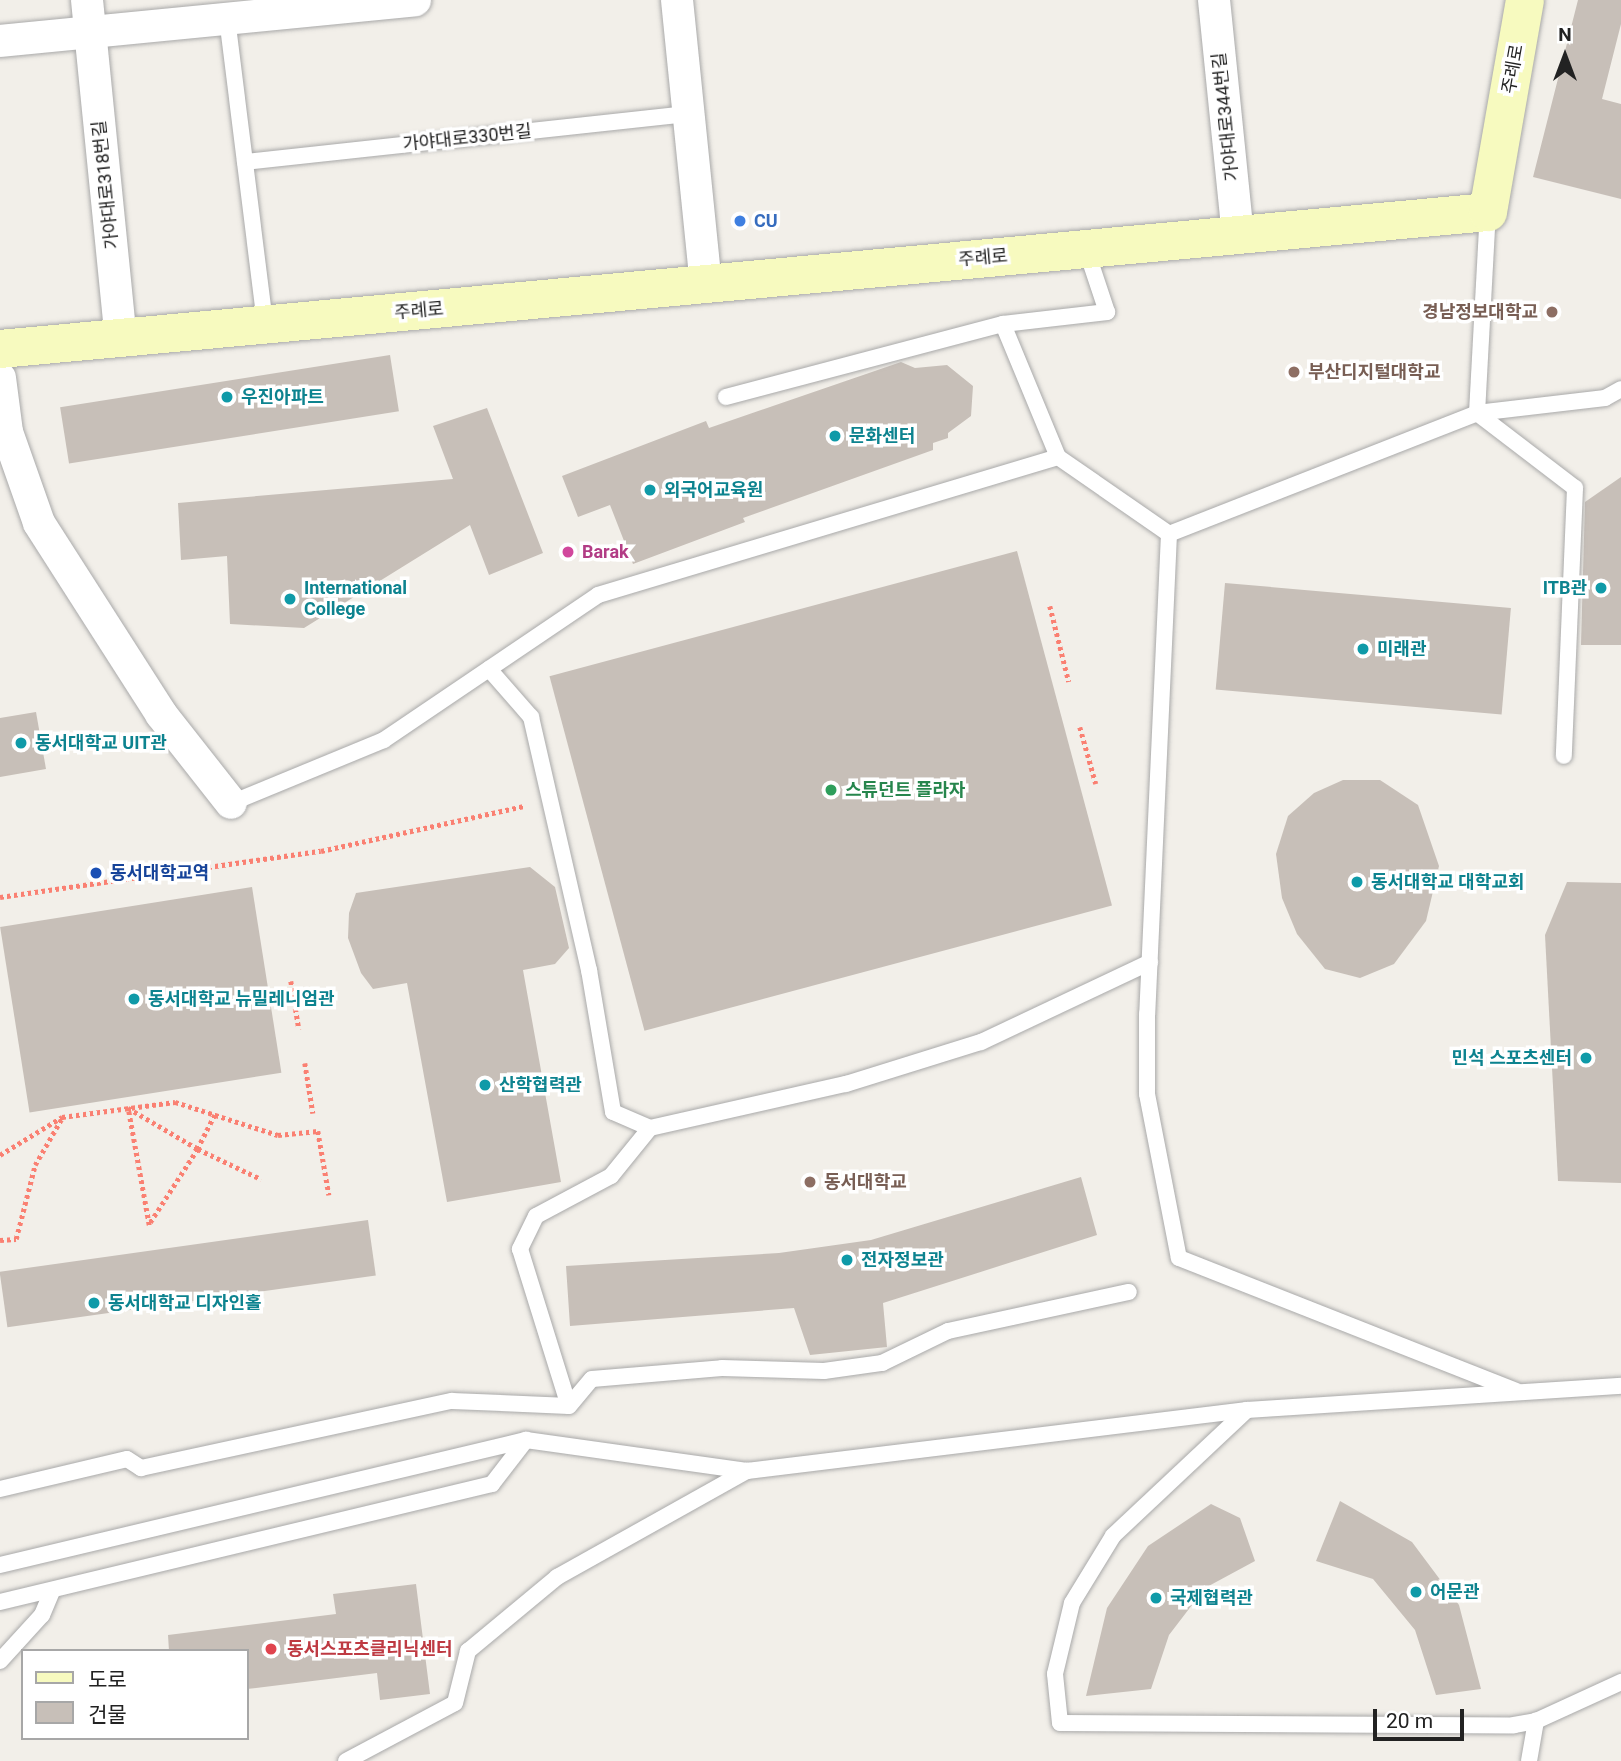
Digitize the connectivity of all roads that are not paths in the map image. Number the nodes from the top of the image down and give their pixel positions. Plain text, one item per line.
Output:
1 (87, 0) edge
2 (415, 0) edge
3 (677, 0) edge
4 (1214, 0) edge
5 (1525, 0) edge
6 (228, 18) junction
7 (90, 32) junction
8 (0, 41) edge
9 (688, 114) junction
10 (245, 162) junction
11 (1488, 212) junction
12 (1238, 235) junction
13 (1086, 248) junction
14 (706, 284) junction
15 (1003, 324) junction
16 (265, 325) junction
17 (121, 338) junction
18 (0, 349) edge
19 (0, 378) edge
20 (1621, 389) edge
21 (726, 397) dead end
22 (1477, 413) junction
23 (1058, 457) junction
24 (1169, 534) junction
25 (489, 668) junction
26 (1564, 756) dead end
27 (231, 803) joint
28 (1150, 962) junction
29 (650, 1128) junction
30 (1129, 1292) dead end
31 (1621, 1386) edge
32 (1516, 1391) junction
33 (569, 1406) junction
34 (1247, 1410) junction
35 (526, 1440) junction
36 (747, 1471) junction
37 (0, 1489) edge
38 (0, 1565) edge
39 (52, 1592) junction
40 (0, 1602) edge
41 (0, 1661) edge
42 (1621, 1682) edge
43 (1536, 1721) junction
44 (346, 1761) edge
45 (1529, 1761) edge

1 - 7 street, 가야대로318번길
2 - 6 street
3 - 9 street
4 - 12 street, 가야대로344번길
5 - 11 street, 주례로
6 - 7 street
6 - 10 lane
7 - 8 street
7 - 17 street, 가야대로318번길
9 - 10 lane, 가야대로330번길
9 - 14 street
10 - 16 lane
11 - 12 street, 주례로
11 - 22 lane
12 - 13 street, 주례로
13 - 14 street, 주례로
13 - 15 lane
14 - 16 street, 주례로
15 - 21 lane
15 - 23 lane
16 - 17 street, 주례로
17 - 18 street, 주례로
19 - 27 street
20 - 22 lane
22 - 24 lane
22 - 26 lane
23 - 24 lane
23 - 25 lane
24 - 28 lane
25 - 27 lane
25 - 29 lane
28 - 29 lane
28 - 32 lane
29 - 33 lane
30 - 33 lane
31 - 32 lane
32 - 34 lane
33 - 37 lane
34 - 36 lane
34 - 43 lane
35 - 36 lane
35 - 38 lane
35 - 39 lane
36 - 44 lane
39 - 40 lane
39 - 41 lane
42 - 43 lane
43 - 45 lane

